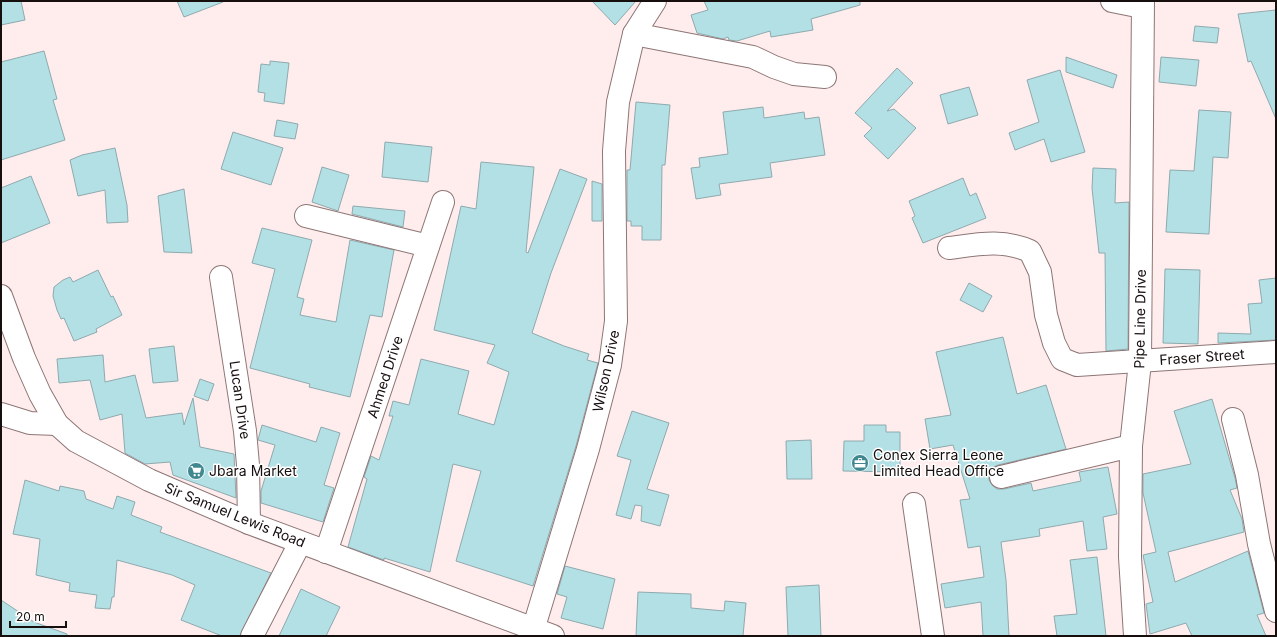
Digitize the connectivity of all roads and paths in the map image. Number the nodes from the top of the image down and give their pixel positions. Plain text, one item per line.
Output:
1 (655, 1) edge
2 (1112, 1) edge
3 (1142, 4) edge
4 (634, 34) junction
5 (825, 77) dead end
6 (443, 202) dead end
7 (306, 216) dead end
8 (428, 246) junction
9 (949, 248) dead end
10 (221, 277) dead end
11 (1, 296) edge
12 (1276, 352) edge
13 (1140, 362) junction
14 (1, 414) edge
15 (1233, 419) dead end
16 (57, 424) junction
17 (1132, 446) junction
18 (1001, 477) dead end
19 (914, 504) dead end
20 (249, 523) junction
21 (300, 543) junction
22 (326, 552) junction
23 (1276, 611) edge
24 (543, 633) edge
25 (252, 636) edge
26 (933, 636) edge
27 (1135, 636) edge

1 - 4 street, Wilson Drive
2 - 3 street
3 - 13 street, Pipe Line Drive
4 - 5 street
4 - 24 street, Wilson Drive
6 - 8 street, Ahmed Drive
7 - 8 street
8 - 22 street, Ahmed Drive
9 - 13 street, Fraser Street
10 - 20 street, Lucan Drive
11 - 16 street, Sir Samuel Lewis Road
12 - 13 street, Fraser Street
13 - 17 street, Pipe Line Drive
14 - 16 street
15 - 23 street
16 - 20 street, Sir Samuel Lewis Road
17 - 18 street
17 - 27 street, Pipe Line Drive
19 - 26 street
20 - 21 street, Sir Samuel Lewis Road
21 - 22 street, Sir Samuel Lewis Road
21 - 25 street
22 - 24 street, Sir Samuel Lewis Road

